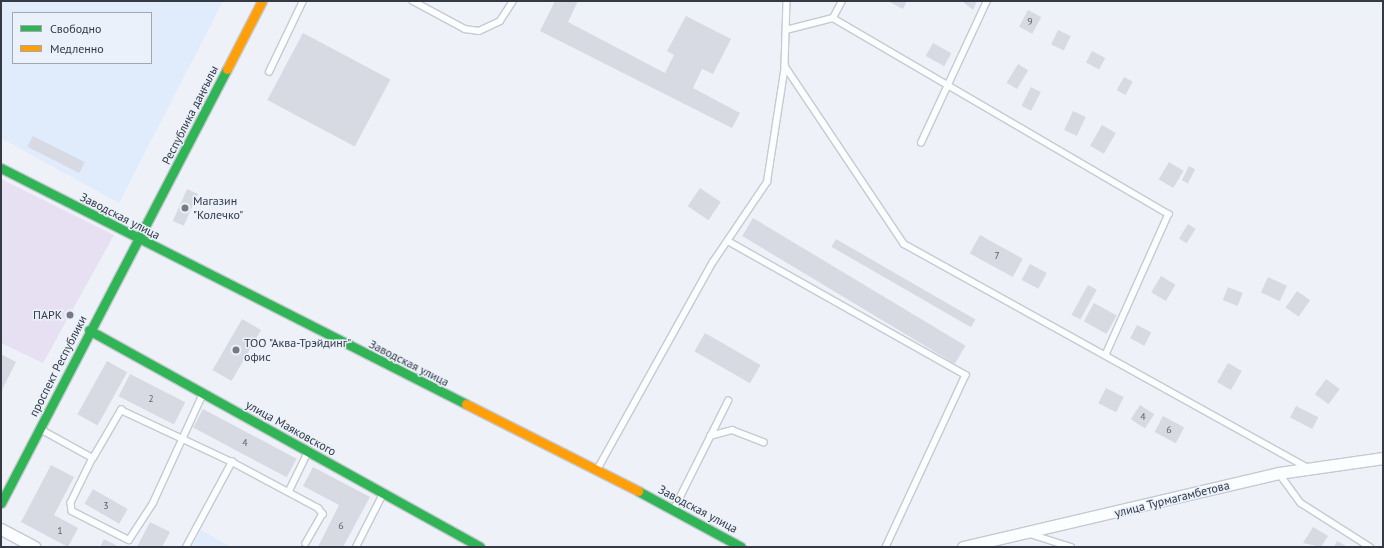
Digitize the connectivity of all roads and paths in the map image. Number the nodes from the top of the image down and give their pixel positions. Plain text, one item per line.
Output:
1 (262, 1) edge
2 (303, 1) edge
3 (413, 1) edge
4 (513, 1) edge
5 (787, 1) edge
6 (842, 1) edge
7 (988, 1) edge
8 (834, 18) junction
9 (786, 30) junction
10 (786, 66) junction
11 (269, 72) dead end
12 (948, 85) junction
13 (920, 143) dead end
14 (1, 168) edge
15 (138, 240) junction
16 (728, 241) junction
17 (89, 330) junction
18 (1106, 355) junction
19 (204, 393) junction
20 (728, 400) dead end
21 (40, 429) junction
22 (710, 436) junction
23 (183, 439) junction
24 (764, 442) dead end
25 (309, 452) junction
26 (93, 458) junction
27 (1383, 458) edge
28 (232, 462) junction
29 (1314, 471) junction
30 (596, 472) junction
31 (1279, 473) junction
32 (289, 491) junction
33 (384, 493) junction
34 (1, 503) edge
35 (674, 509) junction
36 (1, 529) edge
37 (1030, 534) junction
38 (306, 544) dead end
39 (35, 547) edge
40 (186, 547) edge
41 (356, 547) edge
42 (480, 547) edge
43 (741, 547) edge
44 (886, 547) edge
45 (963, 547) edge
46 (1072, 547) edge
47 (1370, 547) edge

1 - 15 street, Республика даңғылы
2 - 11 lane
3 - 4 lane
5 - 9 lane
6 - 8 lane
7 - 12 lane
8 - 9 lane
8 - 12 lane
9 - 10 lane
10 - 16 lane
10 - 18 lane
12 - 13 lane
12 - 18 lane
14 - 15 street, Заводская улица
15 - 17 street, проспект Республики
15 - 30 street, Заводская улица
16 - 30 lane
16 - 44 lane
17 - 19 street, улица Маяковского
17 - 21 street, проспект Республики
18 - 29 lane
19 - 23 lane
19 - 25 street, улица Маяковского
20 - 22 lane
21 - 26 lane
21 - 34 street, проспект Республики
22 - 24 lane
22 - 35 lane
23 - 26 lane
23 - 26 lane
23 - 28 lane
25 - 32 lane
25 - 33 street, улица Маяковского
27 - 29 street, улица Турмагамбетова
28 - 32 lane
28 - 40 lane
29 - 31 street, улица Турмагамбетова
30 - 35 street, Заводская улица
31 - 37 street, улица Турмагамбетова
31 - 47 lane
32 - 38 lane
33 - 41 lane
33 - 42 street, улица Маяковского
35 - 43 street, Заводская улица
36 - 39 street
37 - 45 street, улица Турмагамбетова
37 - 46 lane

